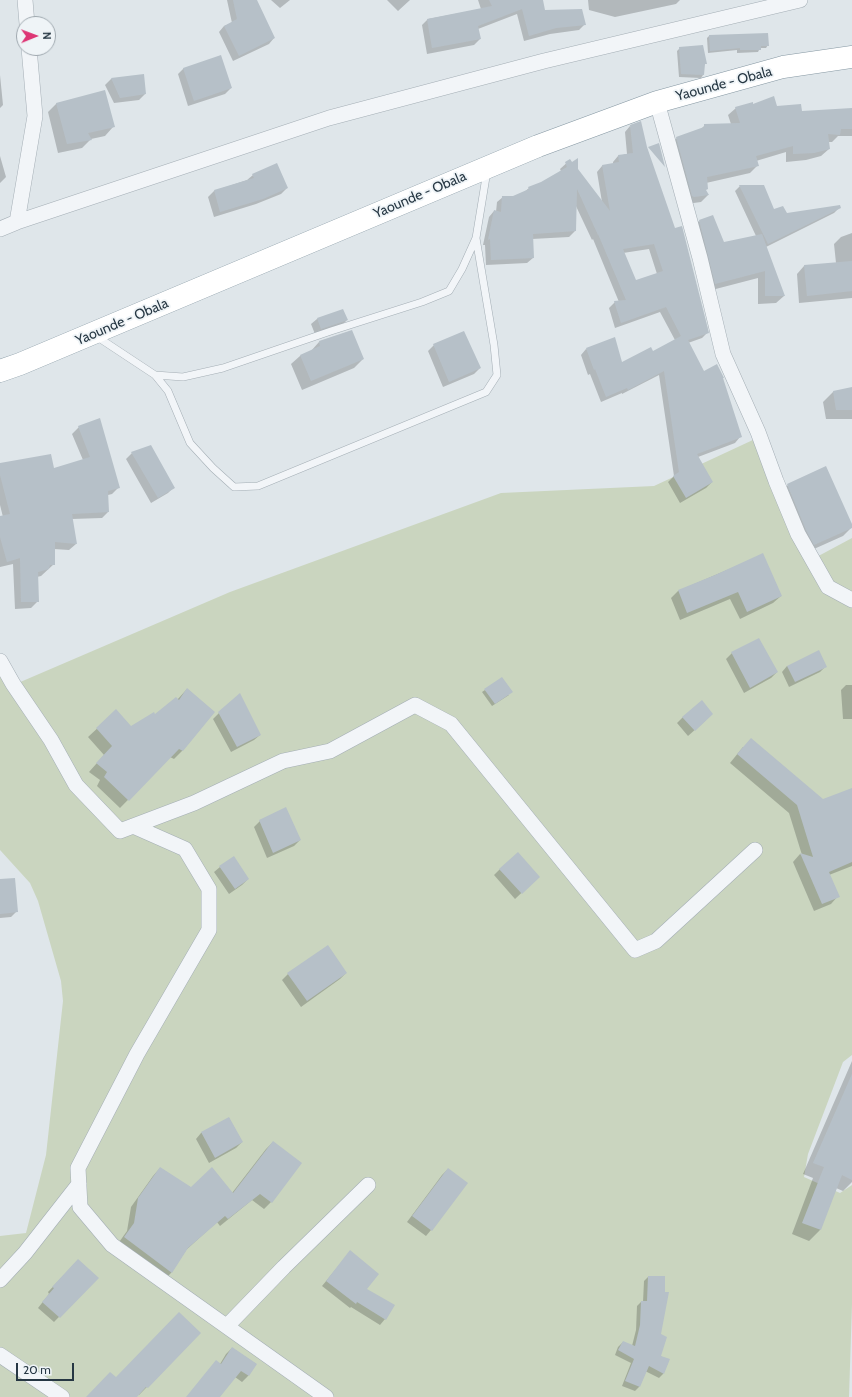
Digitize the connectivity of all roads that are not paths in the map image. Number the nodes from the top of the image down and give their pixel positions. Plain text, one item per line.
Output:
1 (25, 0) edge
2 (800, 0) edge
3 (26, 16) edge
4 (30, 56) edge
5 (850, 56) edge
6 (657, 102) junction
7 (488, 167) junction
8 (17, 222) junction
9 (0, 229) edge
10 (476, 238) junction
11 (93, 334) junction
12 (0, 371) edge
13 (155, 375) junction
14 (852, 600) edge
15 (0, 661) edge
16 (6, 687) edge
17 (133, 826) junction
18 (755, 850) dead end
19 (79, 1184) junction
20 (368, 1185) dead end
21 (0, 1280) edge
22 (227, 1326) junction
23 (0, 1355) edge
24 (62, 1397) edge
25 (326, 1397) edge

1 - 3 street
2 - 8 street
4 - 8 street
5 - 6 highway, Yaounde - Obala
6 - 7 highway, Yaounde - Obala
6 - 14 street
7 - 10 lane
7 - 11 highway, Yaounde - Obala
8 - 9 street
10 - 13 lane
10 - 13 lane
11 - 12 highway, Yaounde - Obala
11 - 13 lane
15 - 16 street
16 - 17 street
17 - 18 street
17 - 19 street
19 - 21 street
19 - 22 street
20 - 22 street
22 - 25 street
23 - 24 street

